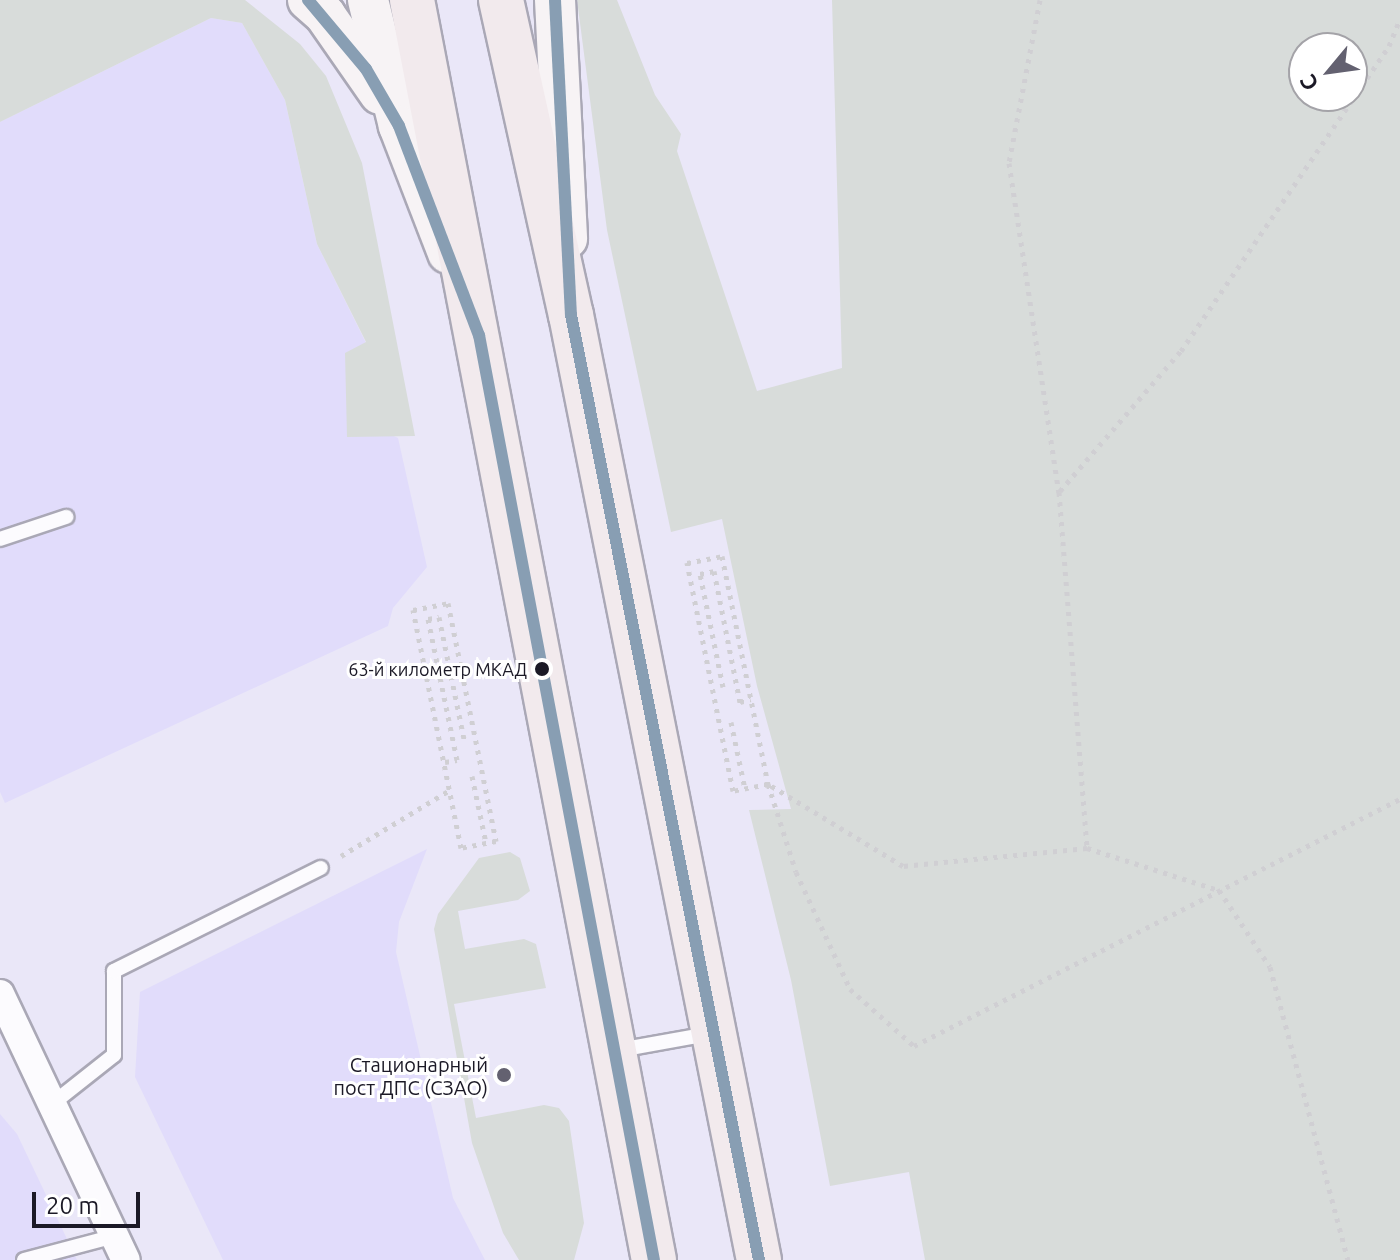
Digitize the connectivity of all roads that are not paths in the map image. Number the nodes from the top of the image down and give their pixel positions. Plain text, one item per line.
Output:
1 (308, 0) edge
2 (368, 0) edge
3 (412, 0) edge
4 (501, 0) edge
5 (555, 0) edge
6 (399, 126) junction
7 (571, 315) junction
8 (479, 335) junction
9 (66, 517) dead end
10 (0, 539) edge
11 (321, 868) road end
12 (0, 994) edge
13 (713, 1033) junction
14 (614, 1051) junction
15 (52, 1104) junction
16 (121, 1248) edge
17 (24, 1260) edge
18 (654, 1260) edge
19 (759, 1260) edge

1 - 6 main road
2 - 6 main road
3 - 8 main road
4 - 7 main road
5 - 7 main road
6 - 8 main road
7 - 13 main road
8 - 14 main road
9 - 10 lane
11 - 15 lane
12 - 15 street
13 - 14 lane
13 - 19 main road
14 - 18 main road
15 - 16 street
16 - 17 lane

